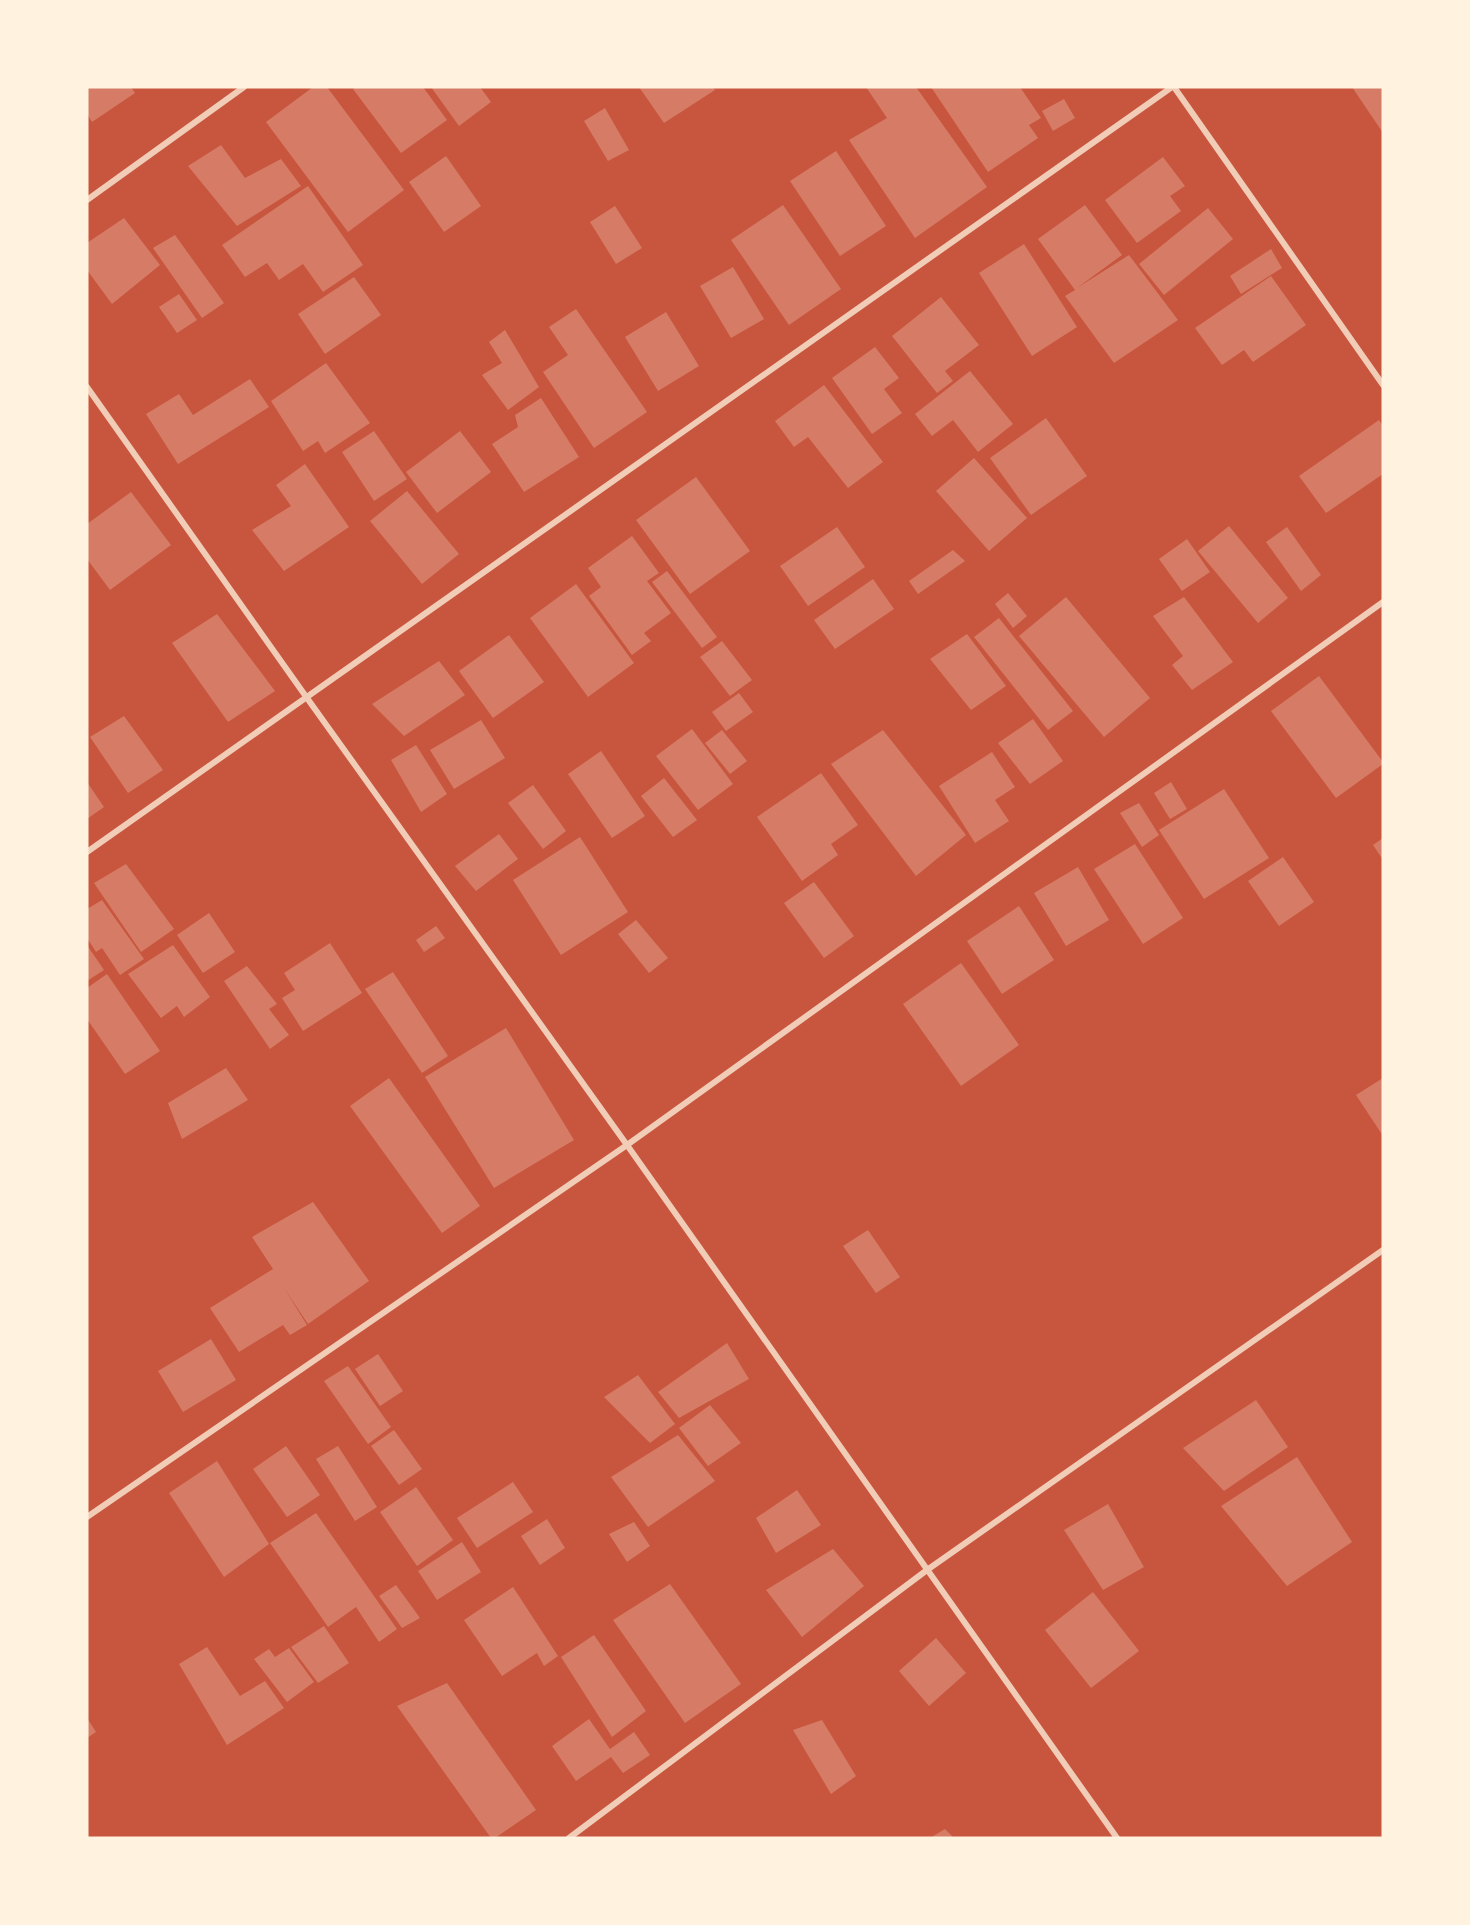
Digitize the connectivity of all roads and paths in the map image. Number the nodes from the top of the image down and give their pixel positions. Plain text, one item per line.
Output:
1 (244, 87) edge
2 (1173, 87) edge
3 (87, 200) edge
4 (1383, 385) edge
5 (87, 387) edge
6 (1383, 602) edge
7 (306, 698) junction
8 (87, 852) edge
9 (627, 1145) junction
10 (1383, 1250) edge
11 (87, 1517) edge
12 (927, 1569) junction
13 (569, 1838) edge
14 (1117, 1838) edge

1 - 3 street
2 - 4 street
2 - 7 street
5 - 7 street
6 - 9 street
7 - 8 street
7 - 9 street
9 - 11 street
9 - 12 street
10 - 12 street
12 - 13 street
12 - 14 street

